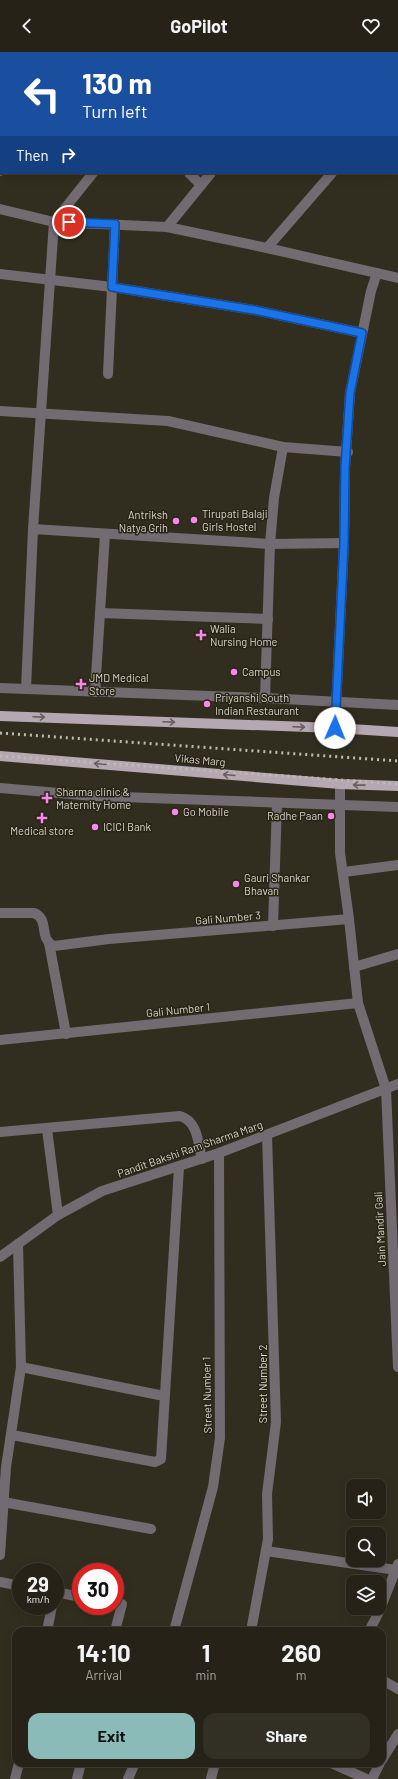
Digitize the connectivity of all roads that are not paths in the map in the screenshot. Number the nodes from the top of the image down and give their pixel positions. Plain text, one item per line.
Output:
1 (92, 174) edge
2 (189, 174) edge
3 (210, 174) edge
4 (331, 174) edge
5 (201, 185) junction
6 (0, 209) edge
7 (54, 222) junction
8 (115, 224) junction
9 (168, 228) junction
10 (267, 248) junction
11 (377, 273) junction
12 (0, 274) edge
13 (398, 278) edge
14 (49, 280) junction
15 (112, 287) junction
16 (362, 333) junction
17 (108, 374) dead end
18 (0, 411) edge
19 (40, 414) junction
20 (283, 447) junction
21 (348, 452) junction
22 (33, 529) junction
23 (105, 534) junction
24 (344, 543) junction
25 (270, 544) junction
26 (100, 613) junction
27 (268, 619) junction
28 (0, 688) edge
29 (26, 689) junction
30 (95, 692) junction
31 (265, 698) junction
32 (336, 701) junction
33 (398, 705) edge
34 (0, 716) edge
35 (335, 728) junction
36 (398, 732) edge
37 (0, 756) edge
38 (340, 784) junction
39 (398, 786) edge
40 (0, 788) edge
41 (277, 803) junction
42 (339, 805) junction
43 (398, 807) edge
44 (398, 865) edge
45 (344, 872) junction
46 (0, 913) edge
47 (349, 920) junction
48 (273, 926) junction
49 (49, 944) junction
50 (398, 954) edge
51 (354, 967) junction
52 (358, 1004) junction
53 (66, 1034) junction
54 (0, 1040) edge
55 (398, 1084) edge
56 (386, 1089) junction
57 (47, 1129) junction
58 (0, 1132) edge
59 (267, 1135) junction
60 (218, 1154) junction
61 (202, 1159) junction
62 (179, 1167) junction
63 (58, 1215) junction
64 (18, 1244) junction
65 (0, 1257) edge
66 (21, 1367) junction
67 (398, 1367) edge
68 (164, 1396) junction
69 (12, 1435) junction
70 (3, 1502) junction
71 (151, 1529) dead end
72 (266, 1551) junction
73 (0, 1555) edge
74 (397, 1567) edge
75 (0, 1582) edge
76 (12, 1584) edge
77 (50, 1615) edge
78 (119, 1615) edge
79 (48, 1627) edge
80 (116, 1627) edge
81 (175, 1627) edge
82 (252, 1627) edge
83 (370, 1627) edge
84 (386, 1682) edge
85 (398, 1689) edge
86 (398, 1734) edge
87 (386, 1754) edge
88 (18, 1767) edge
89 (80, 1767) edge
90 (133, 1767) edge
91 (214, 1767) edge
92 (340, 1767) edge
93 (378, 1767) edge
94 (15, 1779) edge
95 (77, 1779) edge
96 (128, 1779) edge
97 (211, 1779) edge
98 (367, 1779) edge
99 (372, 1779) edge

1 - 7 street
2 - 5 street
3 - 5 street
4 - 10 street
5 - 9 street
6 - 7 street
7 - 8 street
7 - 14 street
8 - 9 street
8 - 15 street
9 - 10 street
10 - 11 street
11 - 13 street
11 - 16 street
12 - 14 street
14 - 15 street
14 - 19 street
15 - 16 street
15 - 17 street
16 - 21 street
18 - 19 street
19 - 20 street
19 - 22 street
20 - 21 street
20 - 25 street
21 - 24 street
22 - 23 street
22 - 29 street
23 - 25 street
23 - 26 street
24 - 25 street
24 - 32 street
25 - 27 street
26 - 27 street
26 - 30 street
27 - 31 street
28 - 29 street
29 - 30 street
30 - 31 street
31 - 32 street
32 - 33 street
32 - 35 street
34 -> 35 main road
35 - 36 main road
38 -> 37 main road, Vikas Marg
39 -> 38 main road, Vikas Marg
38 - 42 street, Jain Mandir Gali
40 - 41 street
41 - 42 street
41 - 48 street
42 - 43 street
42 - 45 street, Jain Mandir Gali
44 - 45 street
45 - 47 street, Jain Mandir Gali
46 - 49 street
47 - 48 street, Gali Number 3
47 - 51 street, Jain Mandir Gali
48 - 49 street, Gali Number 3
49 - 53 street
50 - 51 street
51 - 52 street, Jain Mandir Gali
52 - 53 street, Gali Number 1
52 - 56 street, Jain Mandir Gali
53 - 54 street, Gali Number 1
55 - 56 street, Pandit Bakshi Ram Sharma Marg
56 - 59 street, Pandit Bakshi Ram Sharma Marg
56 - 67 street, Jain Mandir Gali
57 - 58 street
57 - 61 street
57 - 63 street
59 - 60 street, Pandit Bakshi Ram Sharma Marg
59 - 72 street, Street Number 2
60 - 61 street, Pandit Bakshi Ram Sharma Marg
60 - 81 street, Street Number 1
61 - 62 street, Pandit Bakshi Ram Sharma Marg
62 - 63 street, Pandit Bakshi Ram Sharma Marg
62 - 68 street
63 - 64 street, Pandit Bakshi Ram Sharma Marg
64 - 65 street, Pandit Bakshi Ram Sharma Marg
64 - 66 street
66 - 68 street
66 - 69 street
68 - 69 street
69 - 70 street
70 - 71 street
70 - 73 street
72 - 74 street
72 - 82 street, Street Number 2
74 - 83 street
75 - 76 street
77 - 79 street
78 - 80 street
84 - 85 street
86 - 87 street
88 - 94 street
89 - 95 street
90 - 96 street
91 - 97 street
92 - 98 street
93 - 99 street

